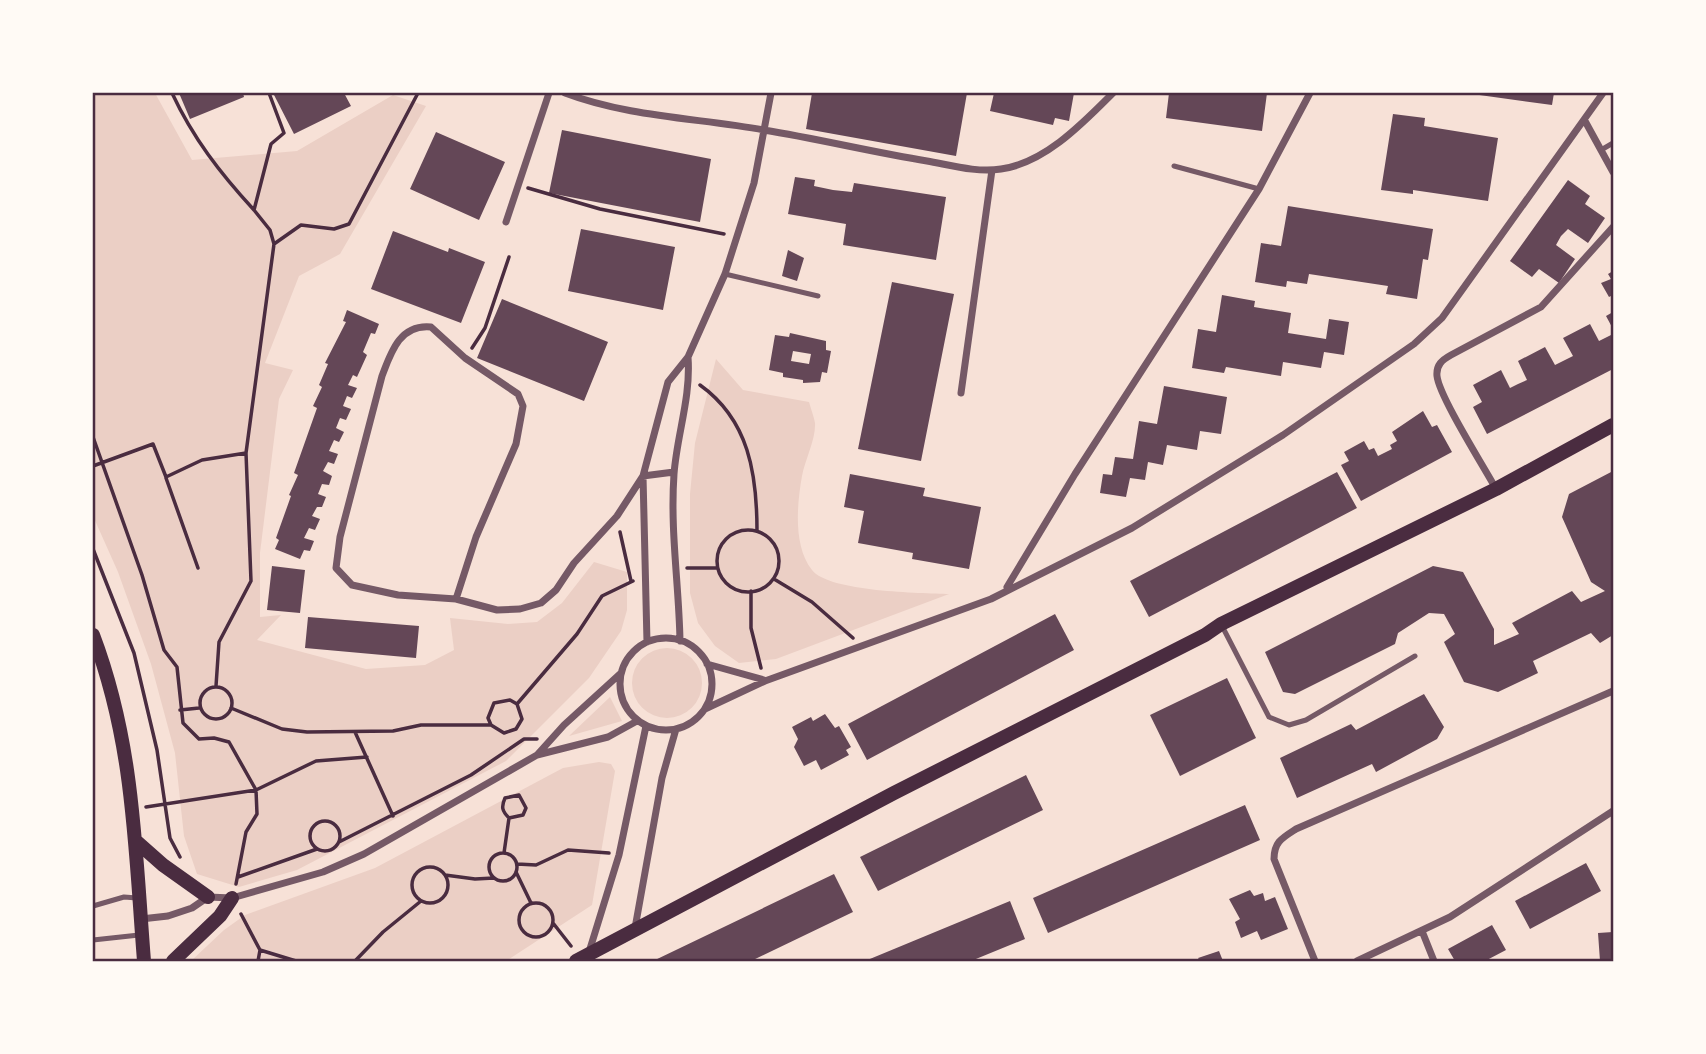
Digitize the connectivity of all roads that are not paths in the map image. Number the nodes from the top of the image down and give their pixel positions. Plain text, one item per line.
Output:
1 (549, 93) edge
2 (565, 93) edge
3 (771, 93) edge
4 (1113, 93) edge
5 (1310, 93) edge
6 (1603, 93) edge
7 (1585, 121) junction
8 (764, 130) junction
9 (1613, 143) edge
10 (1601, 150) junction
11 (1174, 166) dead end
12 (992, 170) junction
13 (1613, 172) edge
14 (1259, 189) junction
15 (506, 222) dead end
16 (1613, 227) edge
17 (725, 274) junction
18 (818, 296) dead end
19 (688, 357) junction
20 (961, 393) dead end
21 (1613, 425) edge
22 (674, 472) junction
23 (643, 476) junction
24 (1496, 489) junction
25 (1006, 589) junction
26 (456, 599) junction
27 (1221, 624) junction
28 (93, 635) edge
29 (681, 641) junction
30 (648, 642) junction
31 (1415, 656) dead end
32 (707, 663) junction
33 (621, 673) junction
34 (765, 681) junction
35 (1613, 691) edge
36 (705, 709) junction
37 (637, 720) junction
38 (646, 726) junction
39 (676, 729) junction
40 (537, 755) junction
41 (1613, 811) edge
42 (136, 842) junction
43 (208, 897) junction
44 (140, 898) junction
45 (232, 898) junction
46 (93, 906) edge
47 (141, 919) junction
48 (1422, 931) junction
49 (634, 932) junction
50 (142, 934) junction
51 (93, 940) edge
52 (582, 958) edge
53 (144, 961) edge
54 (173, 961) edge
55 (1315, 961) edge
56 (1357, 961) edge
57 (1434, 961) edge

1 - 15 street
2 - 8 street
3 - 8 street
4 - 12 street
5 - 14 street
6 - 7 street
7 - 10 street
7 - 25 street
8 - 12 street
8 - 17 street
9 - 10 lane
10 - 13 street
11 - 14 lane
12 - 20 street
14 - 25 street
16 - 24 street
17 - 18 lane
17 - 19 street
19 - 22 street
19 - 23 street
21 - 24 main road
22 - 23 street
22 - 29 street
23 - 26 street
23 - 30 street
24 - 27 main road
25 - 34 street
26 - 26 street
27 - 31 lane
27 - 49 main road
28 - 42 main road
29 - 30 street
29 - 32 street
30 - 33 street
32 - 34 street
32 - 36 street
33 - 37 street
33 - 40 street
34 - 36 street
35 - 55 street
36 - 39 street
37 - 38 street
37 - 40 street
38 - 39 street
38 - 52 street
39 - 49 street
40 - 45 street
41 - 48 street
42 - 43 main road
42 - 44 main road
43 - 45 street
43 - 47 street
44 - 46 lane
44 - 47 main road
45 - 54 main road
47 - 50 main road
48 - 56 street
48 - 57 street
49 - 52 main road
50 - 51 lane
50 - 53 main road

